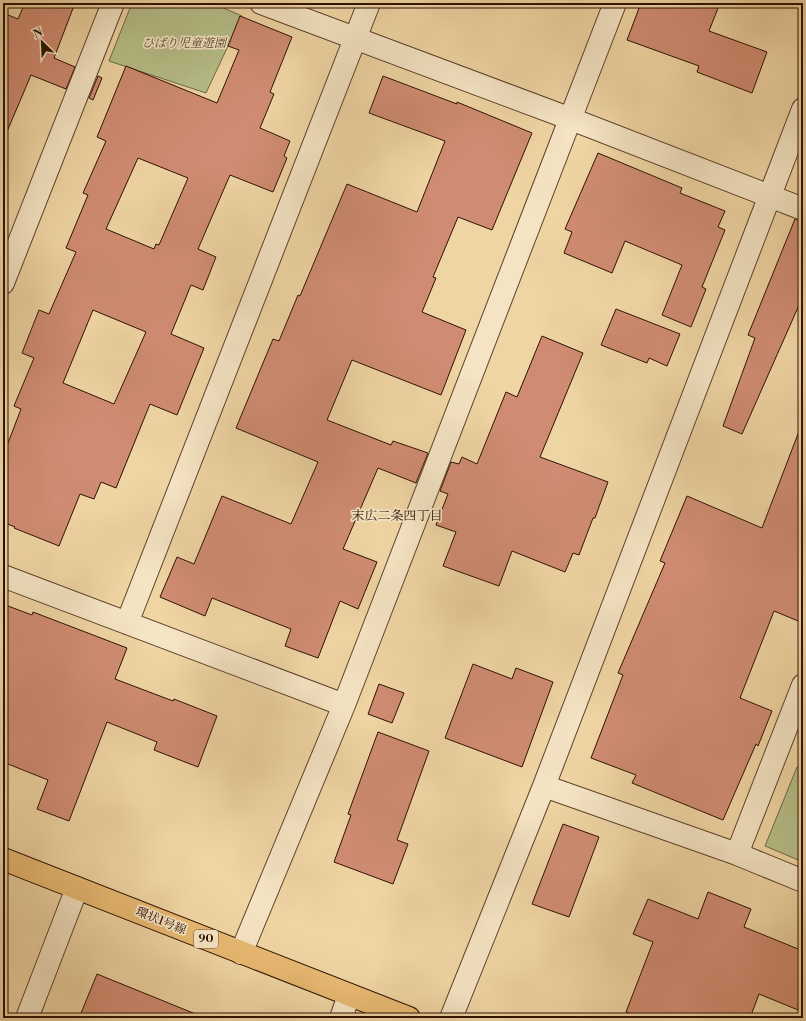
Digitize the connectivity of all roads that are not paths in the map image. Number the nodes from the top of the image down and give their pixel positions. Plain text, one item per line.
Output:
1 (114, 3) edge
2 (261, 3) edge
3 (369, 3) edge
4 (615, 3) edge
5 (355, 39) junction
6 (803, 109) edge
7 (571, 119) junction
8 (770, 196) junction
9 (803, 209) edge
10 (7, 260) edge
11 (3, 283) edge
12 (3, 576) edge
13 (127, 623) junction
14 (803, 685) edge
15 (344, 705) junction
16 (544, 786) junction
17 (737, 854) junction
18 (3, 859) edge
19 (803, 881) edge
20 (77, 888) junction
21 (241, 953) junction
22 (349, 995) junction
23 (27, 1018) edge
24 (340, 1018) edge
25 (409, 1018) edge
26 (451, 1018) edge

1 - 10 street
2 - 5 street
3 - 5 street
4 - 7 street
5 - 7 street
5 - 13 street
6 - 8 street
7 - 8 street
7 - 15 street
8 - 9 street
8 - 16 street
10 - 11 street
12 - 13 street
13 - 15 street
14 - 17 street
15 - 21 street
16 - 17 street
16 - 26 street
17 - 19 street
18 - 20 main road, 環状1号線 / 90
20 - 21 main road, 環状1号線 / 90
20 - 23 street
21 - 22 main road, 環状1号線 / 90
22 - 24 street
22 - 25 main road, 環状1号線 / 90

